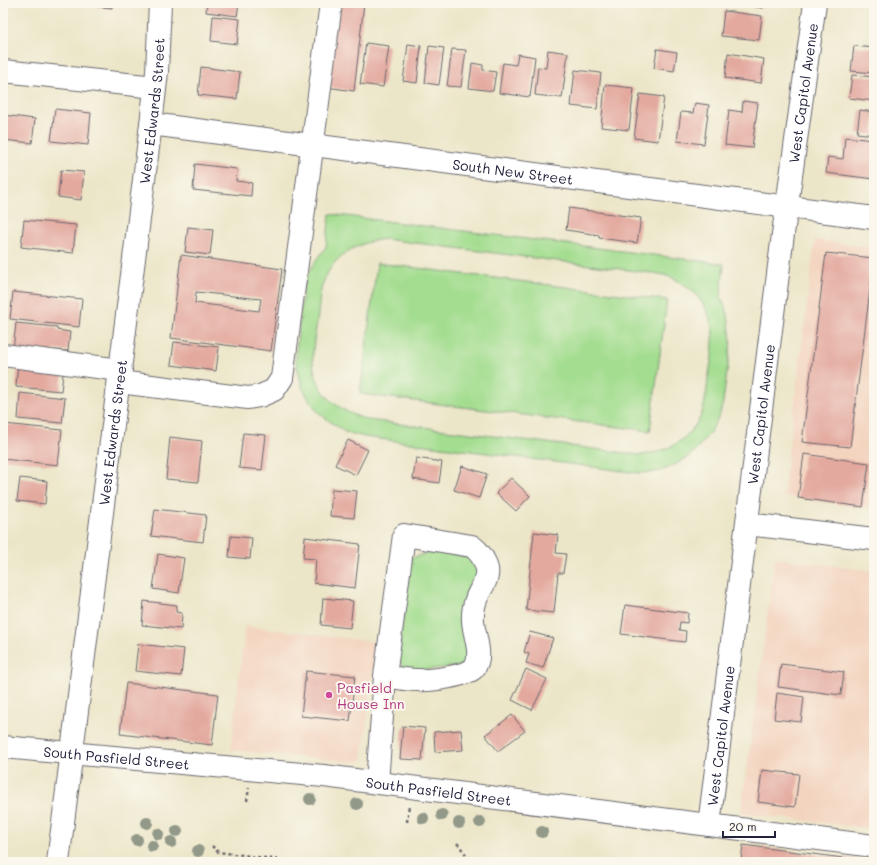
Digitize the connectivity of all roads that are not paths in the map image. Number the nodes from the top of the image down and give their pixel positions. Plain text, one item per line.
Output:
1 (160, 3) edge
2 (331, 3) edge
3 (815, 3) edge
4 (3, 71) edge
5 (155, 87) junction
6 (151, 124) junction
7 (313, 144) junction
8 (787, 206) junction
9 (874, 218) edge
10 (3, 355) edge
11 (120, 376) junction
12 (747, 524) junction
13 (874, 539) edge
14 (385, 676) junction
15 (3, 747) edge
16 (72, 753) junction
17 (377, 783) junction
18 (709, 825) junction
19 (873, 849) edge
20 (58, 862) edge

1 - 5 street, West Edwards Street
2 - 7 street
3 - 8 street, West Capitol Avenue
4 - 5 street
5 - 6 street, West Edwards Street
6 - 7 street, South New Street
6 - 11 street, West Edwards Street
7 - 8 street, South New Street
7 - 11 street
8 - 9 street, South New Street
8 - 12 street, West Capitol Avenue
10 - 11 street
11 - 16 street, West Edwards Street
12 - 13 street
12 - 18 street, West Capitol Avenue
14 - 14 street
14 - 17 street
15 - 16 street, South Pasfield Street
16 - 17 street, South Pasfield Street
16 - 20 street, West Edwards Street
17 - 18 street, South Pasfield Street
18 - 19 street, South Pasfield Street

